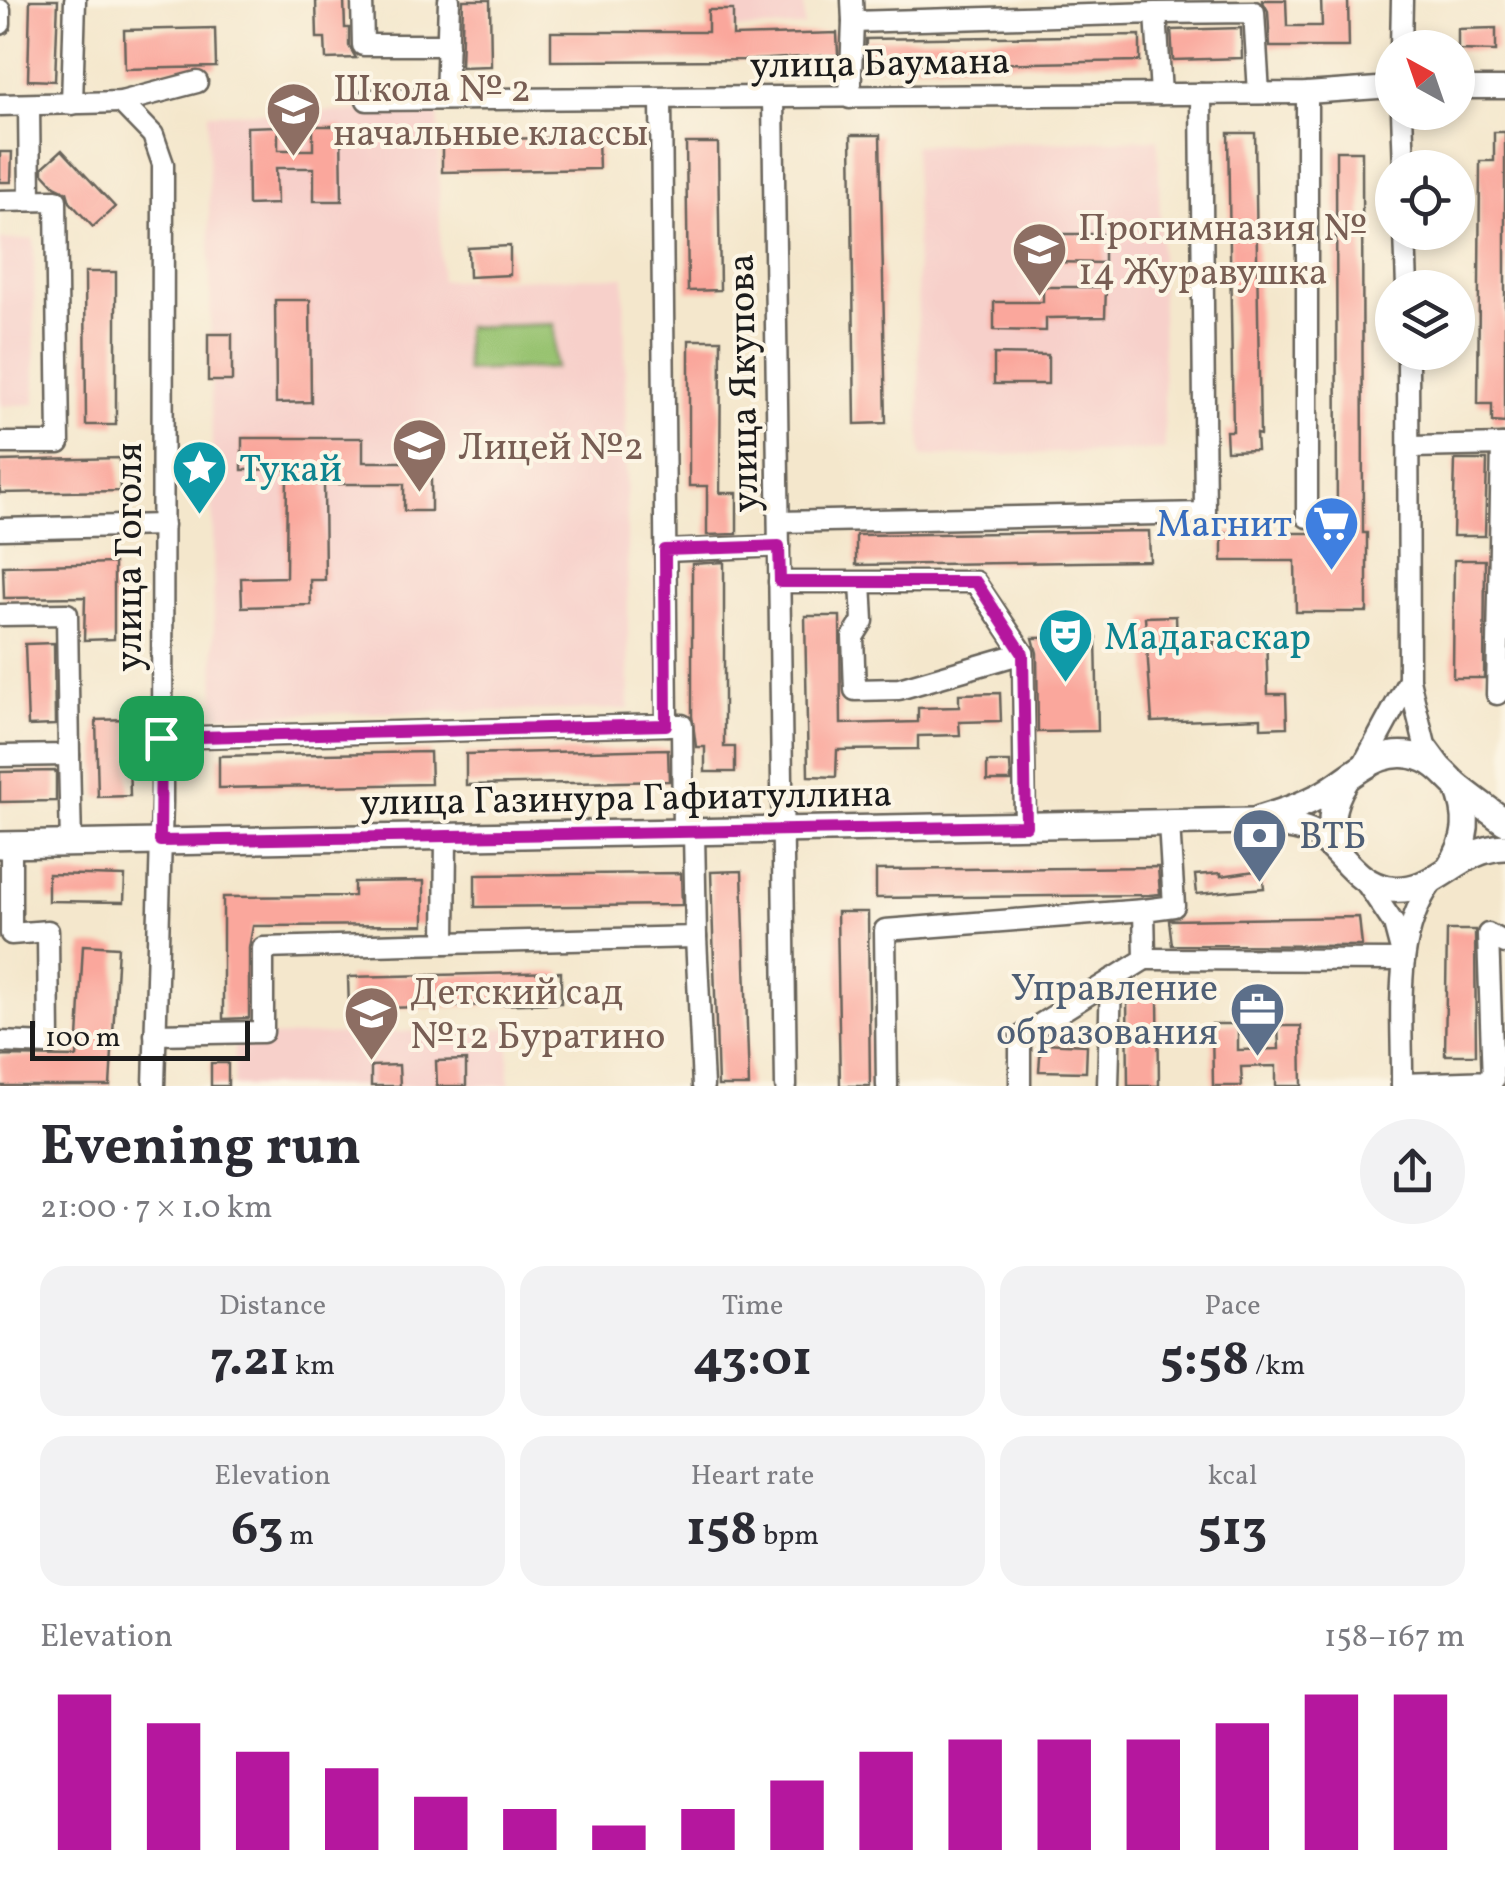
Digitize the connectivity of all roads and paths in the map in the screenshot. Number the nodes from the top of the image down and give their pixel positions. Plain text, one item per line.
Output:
1 (74, 0) edge
2 (362, 0) edge
3 (449, 0) edge
4 (852, 0) edge
5 (1402, 0) edge
6 (0, 10) edge
7 (1156, 12) junction
8 (852, 22) junction
9 (0, 24) edge
10 (1401, 30) edge
11 (448, 45) junction
12 (197, 82) dead end
13 (1375, 88) edge
14 (1475, 88) edge
15 (1505, 88) edge
16 (1259, 93) junction
17 (1307, 93) junction
18 (1160, 94) junction
19 (1201, 94) junction
20 (773, 98) junction
21 (850, 98) junction
22 (446, 99) junction
23 (661, 99) junction
24 (367, 100) dead end
25 (121, 102) junction
26 (72, 104) junction
27 (29, 105) junction
28 (0, 106) edge
29 (30, 200) junction
30 (0, 201) edge
31 (1409, 370) edge
32 (0, 443) edge
33 (1504, 445) edge
34 (1411, 447) junction
35 (1307, 516) dead end
36 (778, 522) junction
37 (163, 525) junction
38 (0, 529) edge
39 (779, 546) junction
40 (665, 550) junction
41 (780, 582) junction
42 (861, 582) junction
43 (0, 616) edge
44 (1023, 654) junction
45 (1409, 680) junction
46 (1505, 684) edge
47 (666, 725) junction
48 (161, 738) junction
49 (69, 755) junction
50 (0, 756) edge
51 (1358, 769) junction
52 (1450, 778) junction
53 (1253, 821) junction
54 (1505, 821) edge
55 (1168, 823) junction
56 (1026, 826) junction
57 (783, 832) junction
58 (688, 834) junction
59 (446, 837) junction
60 (160, 841) junction
61 (6, 845) edge
62 (72, 845) junction
63 (1505, 848) edge
64 (1343, 860) junction
65 (1441, 874) junction
66 (1365, 881) junction
67 (1144, 910) junction
68 (696, 937) junction
69 (445, 943) junction
70 (1505, 943) edge
71 (1145, 959) junction
72 (1404, 960) junction
73 (1111, 980) junction
74 (155, 1034) junction
75 (0, 1042) edge
76 (1402, 1085) edge
77 (154, 1086) edge
78 (703, 1086) edge
79 (786, 1086) edge
80 (887, 1086) edge
81 (1020, 1086) edge
82 (1108, 1086) edge

1 - 26 street
2 - 11 street
3 - 11 street
4 - 8 street
5 - 10 street
6 - 9 street
7 - 8 street
7 - 16 street
7 - 18 street
8 - 21 street
11 - 22 street
12 - 25 street
13 - 17 street, улица Баумана
14 - 15 street
16 - 17 street, улица Баумана
16 - 19 street, улица Баумана
17 - 35 street
18 - 19 street, улица Баумана
18 - 21 street, улица Баумана
19 - 36 street
20 - 21 street, улица Баумана
20 - 23 street, улица Баумана
20 - 36 street, улица Якупова
22 - 23 street, улица Баумана
22 - 24 street, улица Баумана
23 - 40 street
25 - 26 street
25 - 37 street, улица Гоголя
26 - 27 street
27 - 28 street
27 - 29 street
29 - 30 street
29 - 32 street
31 - 34 street
33 - 34 street
33 - 46 street
34 - 45 street
36 - 39 street, улица Якупова
37 - 38 street
37 - 48 street, улица Гоголя
39 - 40 street
39 - 41 street, улица Якупова
40 - 47 street
41 - 42 street
41 - 57 street, улица Якупова
42 - 44 street
42 - 44 street
43 - 49 street
44 - 56 street
45 - 51 street
45 - 52 street
47 - 48 street
47 - 58 street
48 - 60 street, улица Гоголя
49 - 50 street
49 - 62 street
51 - 52 main road
51 - 53 main road
51 - 64 main road
52 - 54 main road
52 - 65 main road
53 - 55 main road, улица Газинура Гафиатуллина
53 - 64 main road
54 - 65 street
55 - 56 main road, улица Газинура Гафиатуллина
55 - 67 street
56 - 57 main road, улица Газинура Гафиатуллина
57 - 58 main road, улица Газинура Гафиатуллина
57 - 79 street, улица Якупова
58 - 59 main road, улица Газинура Гафиатуллина
58 - 68 street
59 - 60 main road, улица Газинура Гафиатуллина
59 - 69 street
60 - 62 main road, улица Газинура Гафиатуллина
60 - 74 street, улица Гоголя
61 - 62 main road, улица Газинура Гафиатуллина
61 - 75 street
63 - 65 main road
64 - 66 main road
65 - 66 main road
65 - 72 street
66 - 72 street
67 - 71 street
67 - 80 street
68 - 69 street
68 - 78 street
69 - 74 street
70 - 76 street
71 - 72 street
71 - 73 street
72 - 76 street
73 - 81 street
73 - 82 street
74 - 77 street, улица Гоголя

